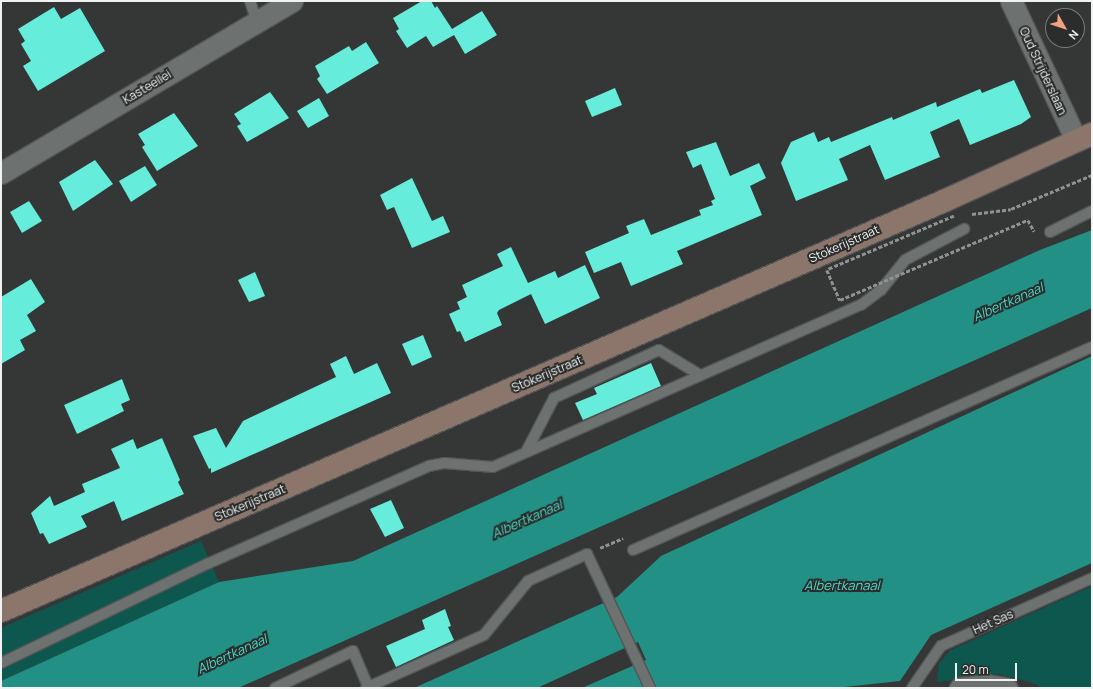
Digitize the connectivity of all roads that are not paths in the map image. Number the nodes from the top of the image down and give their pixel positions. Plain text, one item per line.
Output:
1 (250, 1) edge
2 (292, 1) edge
3 (1011, 1) edge
4 (257, 22) junction
5 (1084, 137) edge
6 (1, 173) edge
7 (1092, 211) edge
8 (964, 229) dead end
9 (1050, 232) dead end
10 (1092, 347) edge
11 (700, 375) junction
12 (526, 452) junction
13 (632, 550) dead end
14 (1092, 578) edge
15 (1, 611) edge
16 (1, 662) edge
17 (367, 687) edge
18 (275, 688) edge
19 (650, 688) edge
20 (912, 688) edge
21 (960, 688) edge
22 (1007, 688) edge

1 - 4 lane
2 - 4 street, Kasteellei
3 - 5 street, Oud Strijderslaan
4 - 6 street, Kasteellei
5 - 15 street, Stokerijstraat
7 - 9 lane
8 - 11 lane
10 - 13 lane
11 - 12 lane
11 - 12 lane
12 - 16 lane
14 - 20 lane, Het Sas
17 - 18 lane
17 - 19 lane
21 - 22 street

